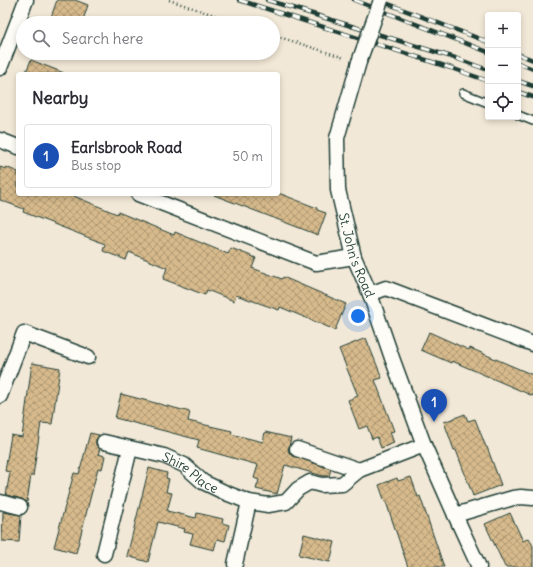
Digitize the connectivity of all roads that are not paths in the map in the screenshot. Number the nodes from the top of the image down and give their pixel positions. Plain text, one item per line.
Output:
1 (26, 0) edge
2 (381, 0) edge
3 (20, 16) edge
4 (16, 26) edge
5 (0, 68) edge
6 (463, 93) dead end
7 (485, 102) edge
8 (521, 116) edge
9 (533, 121) edge
10 (0, 140) edge
11 (16, 146) edge
12 (143, 196) edge
13 (354, 257) junction
14 (370, 294) junction
15 (533, 344) edge
16 (88, 357) dead end
17 (0, 396) edge
18 (104, 442) dead end
19 (424, 445) junction
20 (130, 449) junction
21 (297, 449) dead end
22 (358, 470) junction
23 (533, 498) edge
24 (0, 502) edge
25 (249, 502) junction
26 (20, 506) dead end
27 (455, 515) junction
28 (104, 554) dead end
29 (235, 564) dead end
30 (479, 567) edge

1 - 3 street
2 - 13 street, St. John's Road, bridge
4 - 5 street
6 - 7 lane
8 - 9 lane
10 - 11 street
12 - 13 street
13 - 14 street, St. John's Road
14 - 15 street
14 - 19 street, St. John's Road
16 - 17 street
18 - 20 street, Shire Place
19 - 22 street, Shire Place
19 - 27 street, St. John's Road
20 - 25 street, Shire Place
20 - 28 street
21 - 22 street
22 - 25 street, Shire Place
23 - 27 street
24 - 26 street
25 - 29 street
27 - 30 street, St. John's Road

